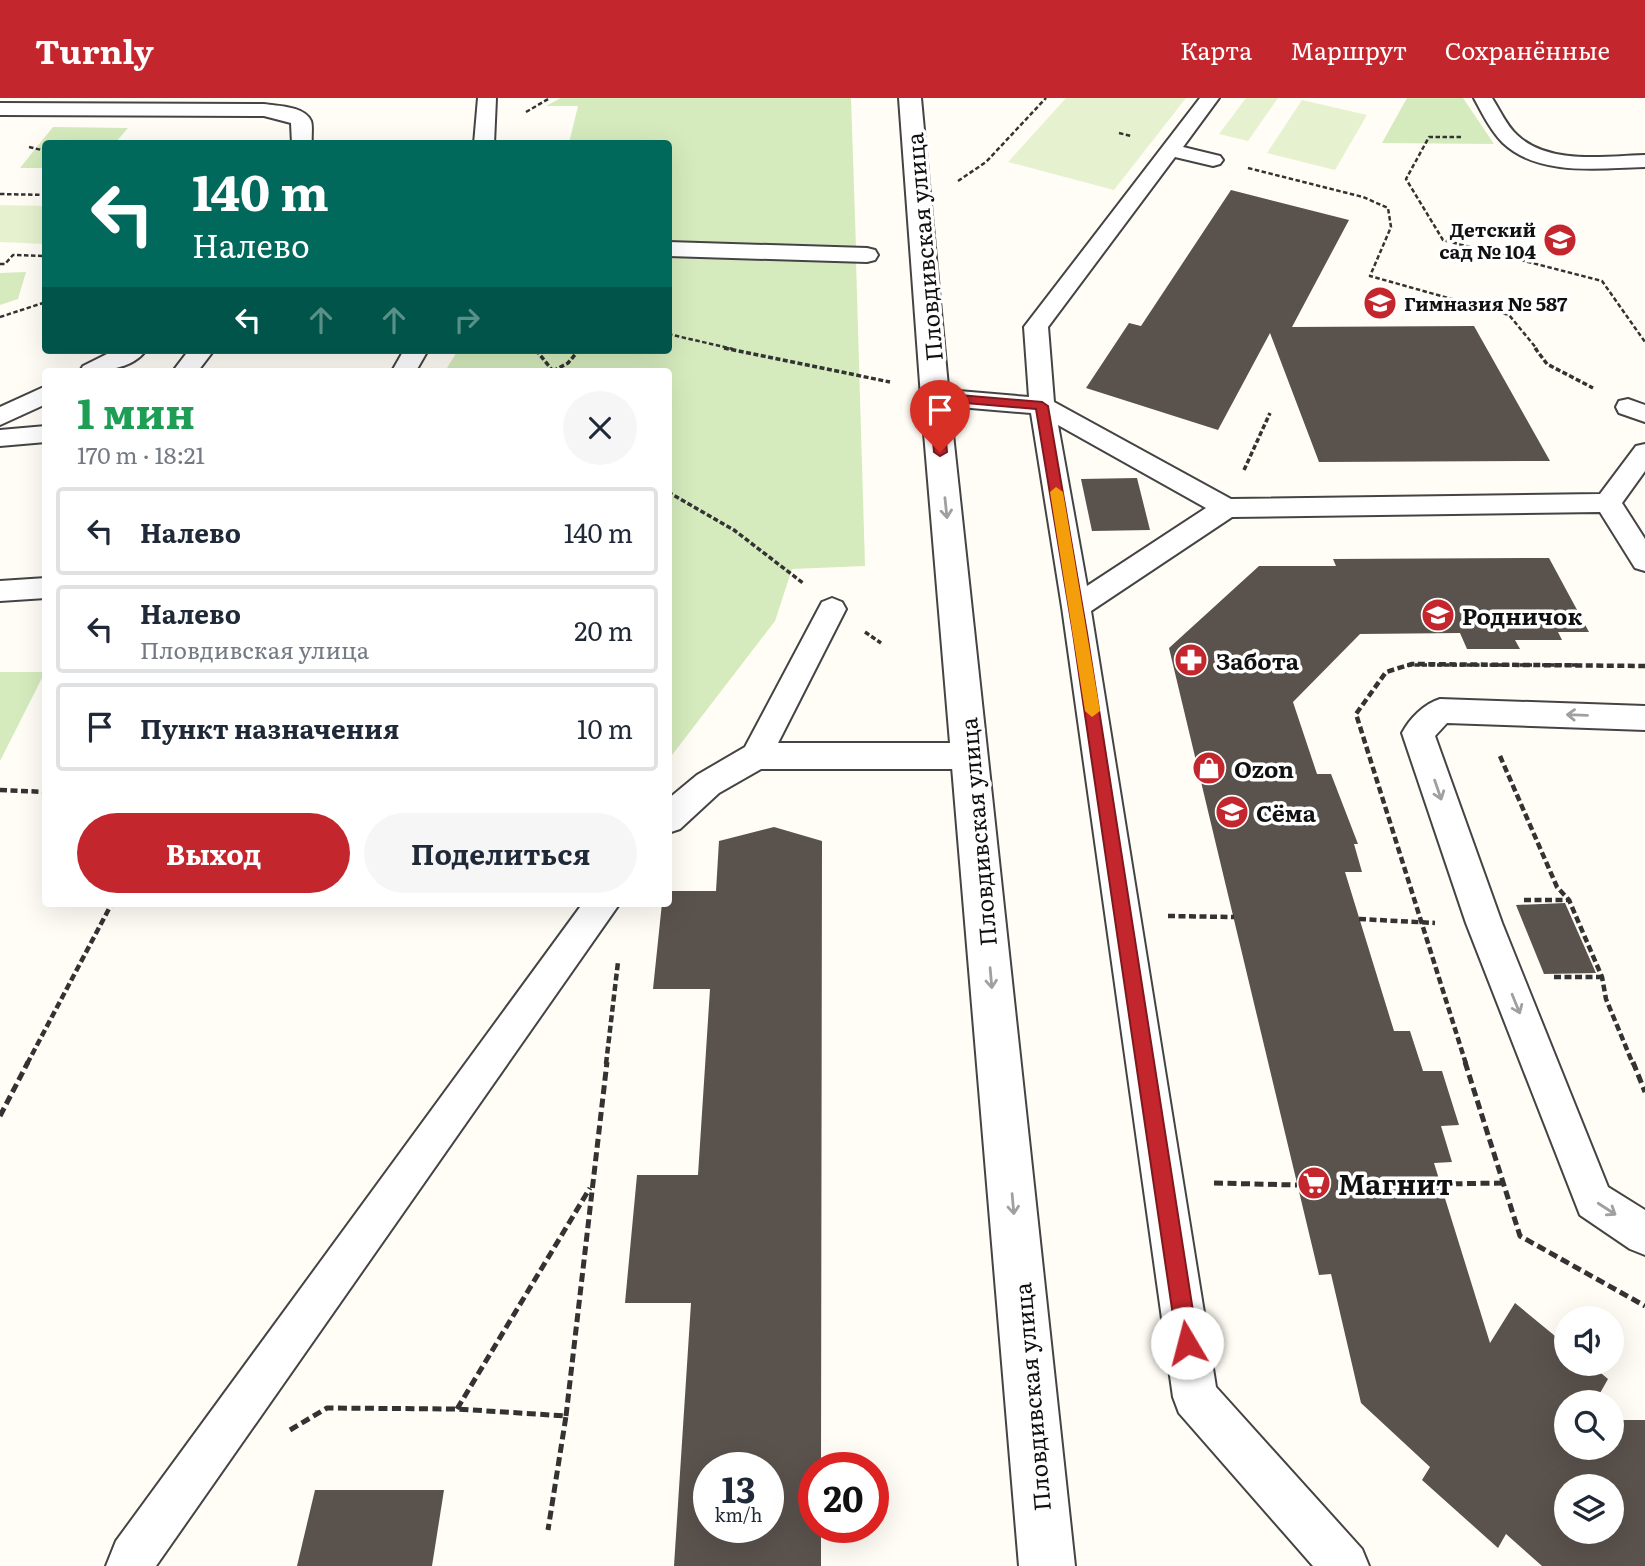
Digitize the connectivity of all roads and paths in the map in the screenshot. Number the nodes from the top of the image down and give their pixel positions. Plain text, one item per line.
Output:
1 (488, 98) edge
2 (910, 98) edge
3 (1046, 98) edge
4 (1210, 98) edge
5 (1482, 98) edge
6 (0, 109) edge
7 (1509, 138) junction
8 (302, 140) edge
9 (484, 140) edge
10 (1171, 149) junction
11 (1213, 160) joint
12 (1645, 161) edge
13 (957, 182) dead end
14 (0, 194) edge
15 (42, 195) edge
16 (672, 249) edge
17 (867, 255) dead end
18 (42, 256) edge
19 (0, 264) edge
20 (42, 303) edge
21 (0, 317) edge
22 (672, 335) edge
23 (1645, 342) edge
24 (126, 354) edge
25 (199, 354) edge
26 (539, 354) edge
27 (576, 354) edge
28 (98, 368) edge
29 (187, 368) edge
30 (551, 368) edge
31 (559, 368) edge
32 (872, 376) dead end
33 (42, 396) edge
34 (935, 397) junction
35 (1042, 406) junction
36 (1637, 410) edge
37 (1270, 413) dead end
38 (0, 417) edge
39 (42, 434) edge
40 (0, 438) edge
41 (1645, 452) edge
42 (672, 495) edge
43 (1608, 503) junction
44 (1226, 508) junction
45 (1645, 561) edge
46 (42, 588) edge
47 (0, 591) edge
48 (1076, 607) junction
49 (832, 609) junction
50 (881, 643) dead end
51 (1461, 665) dead end
52 (1480, 712) junction
53 (1645, 718) edge
54 (757, 756) junction
55 (970, 756) junction
56 (0, 790) edge
57 (42, 792) edge
58 (672, 815) edge
59 (110, 907) edge
60 (600, 907) edge
61 (1124, 916) junction
62 (1234, 917) dead end
63 (1359, 919) dead end
64 (1421, 922) dead end
65 (618, 957) dead end
66 (1645, 1092) edge
67 (0, 1116) edge
68 (1164, 1181) junction
69 (1503, 1183) dead end
70 (592, 1184) junction
71 (1440, 1184) dead end
72 (1297, 1185) dead end
73 (1645, 1234) edge
74 (457, 1409) junction
75 (566, 1416) junction
76 (286, 1432) dead end
77 (548, 1530) dead end
78 (130, 1566) edge
79 (1047, 1566) edge
80 (1345, 1566) edge

1 - 9 lane
2 - 34 street, Пловдивская улица
3 - 13 path
4 - 10 lane
5 - 7 lane
6 - 8 lane
7 - 12 lane
7 - 23 path
10 - 11 lane
10 - 35 lane
11 - 36 path
14 - 15 path
16 - 17 lane
18 - 19 path
20 - 21 path
22 - 32 path
24 - 28 lane
25 - 29 lane
26 - 30 path
27 - 31 path
33 - 38 lane
34 - 35 lane
34 -> 55 street, Пловдивская улица
35 - 44 lane
35 - 48 lane
37 - 44 path
39 - 40 lane
41 - 43 lane
42 - 49 path
43 - 44 lane
43 - 45 lane
44 - 48 lane
46 - 47 lane
48 - 61 lane
49 - 50 path
49 - 54 lane
51 - 52 path
53 -> 52 lane
52 - 66 path
52 -> 73 lane
54 - 55 lane
54 - 58 lane
55 -> 79 street, Пловдивская улица
56 - 57 path
59 - 67 path
60 - 78 lane
61 - 62 path
61 - 68 lane
63 - 64 path
65 - 70 path
68 - 72 path
68 - 80 lane
69 - 71 path
70 - 74 path
70 - 75 path
74 - 75 path
74 - 76 path
75 - 77 path

